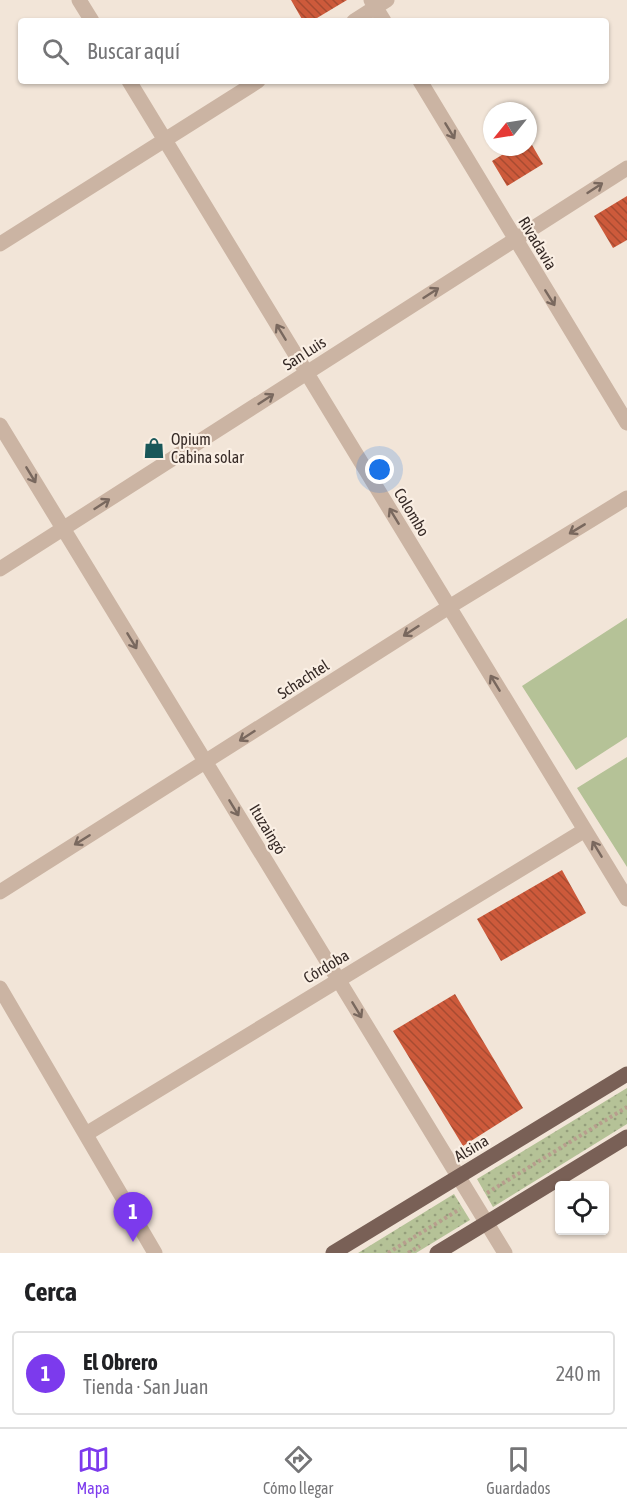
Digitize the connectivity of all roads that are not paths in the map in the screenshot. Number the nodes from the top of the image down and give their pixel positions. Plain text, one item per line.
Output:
1 (79, 0) edge
2 (378, 2) edge
3 (90, 18) edge
4 (358, 18) edge
5 (383, 18) edge
6 (131, 84) edge
7 (253, 84) edge
8 (422, 84) edge
9 (165, 140) junction
10 (627, 168) edge
11 (514, 240) junction
12 (0, 244) edge
13 (306, 373) junction
14 (627, 423) edge
15 (0, 425) edge
16 (627, 498) edge
17 (63, 529) junction
18 (0, 569) edge
19 (449, 607) junction
20 (206, 762) junction
21 (585, 830) junction
22 (0, 892) edge
23 (627, 899) edge
24 (339, 979) junction
25 (0, 988) edge
26 (627, 1074) edge
27 (86, 1134) junction
28 (627, 1137) edge
29 (459, 1177) junction
30 (487, 1222) junction
31 (154, 1253) edge
32 (333, 1253) edge
33 (437, 1253) edge
34 (505, 1253) edge

1 - 3 street
2 - 4 street
2 - 5 street
6 - 9 street, Colombo
7 - 9 street
8 -> 11 street, Rivadavia
9 - 12 street
13 -> 9 street, Colombo
11 -> 10 street, San Luis
13 -> 11 street, San Luis
11 -> 14 street, Rivadavia
17 -> 13 street, San Luis
19 -> 13 street, Colombo
15 -> 17 street, Ituzaingó
16 -> 19 street, Schachtel
17 - 18 street, San Luis
17 -> 20 street, Ituzaingó
19 -> 20 street, Schachtel
21 -> 19 street, Colombo
20 -> 22 street, Schachtel
20 -> 24 street, Ituzaingó
23 -> 21 street, Colombo
21 - 24 street, Córdoba
24 - 27 street, Córdoba
24 -> 29 street, Ituzaingó
25 - 27 street
26 - 29 main road, Alsina
27 - 31 street
28 - 30 main road
29 - 30 street, Ituzaingó
29 - 32 main road, Alsina
30 - 33 main road
30 - 34 street, Ituzaingó

